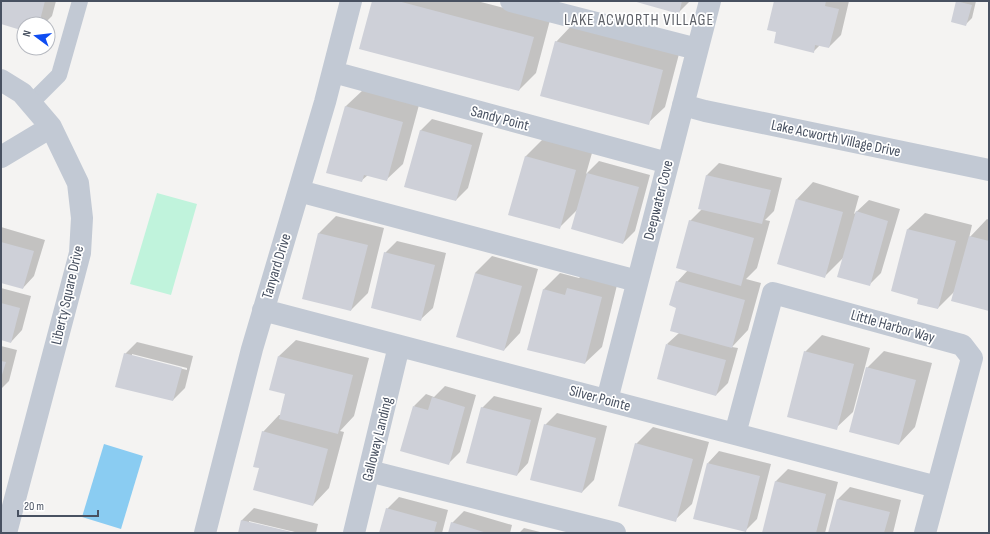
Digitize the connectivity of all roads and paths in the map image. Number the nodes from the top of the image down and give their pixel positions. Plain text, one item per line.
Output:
1 (80, 1) edge
2 (351, 1) edge
3 (511, 1) edge
4 (710, 1) edge
5 (697, 49) junction
6 (333, 72) junction
7 (1, 80) edge
8 (31, 102) junction
9 (683, 105) junction
10 (51, 127) junction
11 (1, 157) edge
12 (668, 163) junction
13 (989, 170) edge
14 (299, 191) junction
15 (637, 281) junction
16 (263, 310) junction
17 (400, 346) junction
18 (607, 400) junction
19 (735, 434) junction
20 (369, 471) junction
21 (938, 485) junction
22 (6, 533) edge
23 (205, 533) edge
24 (354, 533) edge
25 (615, 533) edge
26 (925, 533) edge

1 - 8 lane
2 - 6 street, Tanyard Drive
3 - 5 street
4 - 5 street, Deepwater Cove
5 - 9 street, Deepwater Cove
6 - 12 street, Sandy Point
6 - 14 street, Tanyard Drive
7 - 8 street, Liberty Square Drive
8 - 10 street, Liberty Square Drive
9 - 12 street, Deepwater Cove
9 - 13 street, Lake Acworth Village Drive
10 - 11 street
10 - 22 street, Liberty Square Drive
12 - 15 street, Deepwater Cove
14 - 15 street
14 - 16 street, Tanyard Drive
15 - 18 street, Deepwater Cove
16 - 17 street, Silver Pointe
16 - 23 street, Tanyard Drive
17 - 18 street, Silver Pointe
17 - 20 street, Galloway Landing
18 - 19 street, Silver Pointe
19 - 21 street, Silver Pointe
19 - 21 street, Little Harbor Way
20 - 24 street, Galloway Landing
20 - 25 street
21 - 26 street, Little Harbor Way

